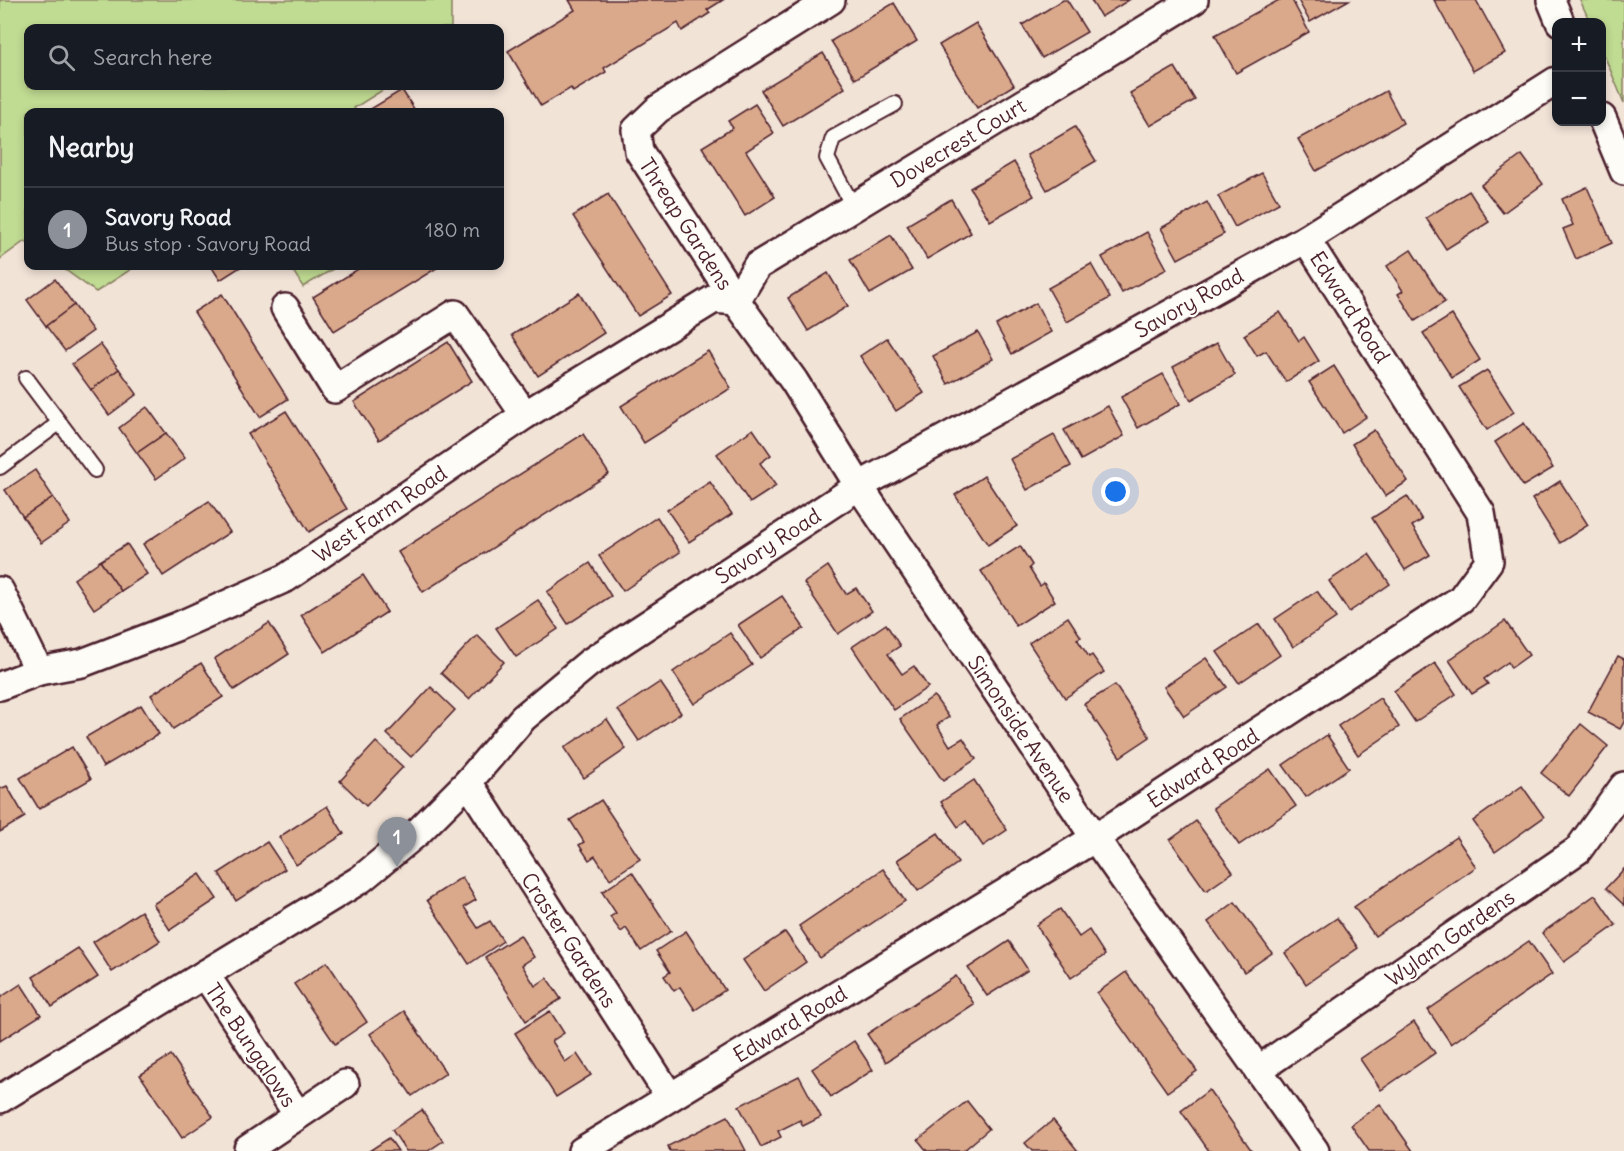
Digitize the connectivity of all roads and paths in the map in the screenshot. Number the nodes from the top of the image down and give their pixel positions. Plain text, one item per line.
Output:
1 (831, 0) edge
2 (1194, 0) edge
3 (1551, 0) edge
4 (1558, 18) edge
5 (1552, 84) edge
6 (895, 104) dead end
7 (1605, 126) edge
8 (1624, 171) edge
9 (853, 206) junction
10 (1306, 238) junction
11 (736, 301) junction
12 (285, 308) dead end
13 (26, 378) dead end
14 (525, 415) junction
15 (59, 423) junction
16 (0, 467) edge
17 (95, 470) dead end
18 (859, 486) junction
19 (0, 591) edge
20 (39, 672) junction
21 (0, 686) edge
22 (468, 782) junction
23 (1624, 786) edge
24 (1095, 838) junction
25 (205, 974) junction
26 (1258, 1070) junction
27 (345, 1084) dead end
28 (670, 1097) junction
29 (0, 1099) edge
30 (298, 1115) junction
31 (248, 1149) dead end
32 (582, 1151) edge
33 (1315, 1151) edge

1 - 11 street, Threap Gardens
2 - 9 street, Dovecrest Court
3 - 4 street
5 - 10 street, Savory Road
6 - 9 lane
7 - 8 street
9 - 11 street, Dovecrest Court
10 - 18 street, Savory Road
10 - 24 street, Edward Road
11 - 14 street, West Farm Road
11 - 18 street, Simonside Avenue
12 - 14 street
13 - 15 lane
14 - 20 street, West Farm Road
15 - 16 lane
15 - 17 lane
18 - 22 street, Savory Road
18 - 24 street, Simonside Avenue
19 - 20 street
20 - 21 street, West Farm Road
22 - 25 street, Savory Road
22 - 28 street, Craster Gardens
23 - 26 street, Wylam Gardens
24 - 26 street, Simonside Avenue
24 - 28 street, Edward Road
25 - 29 street, Savory Road
25 - 30 street, The Bungalows
26 - 33 street, Simonside Avenue
27 - 30 street, The Bungalows
28 - 32 street, Edward Road
30 - 31 street, The Bungalows

